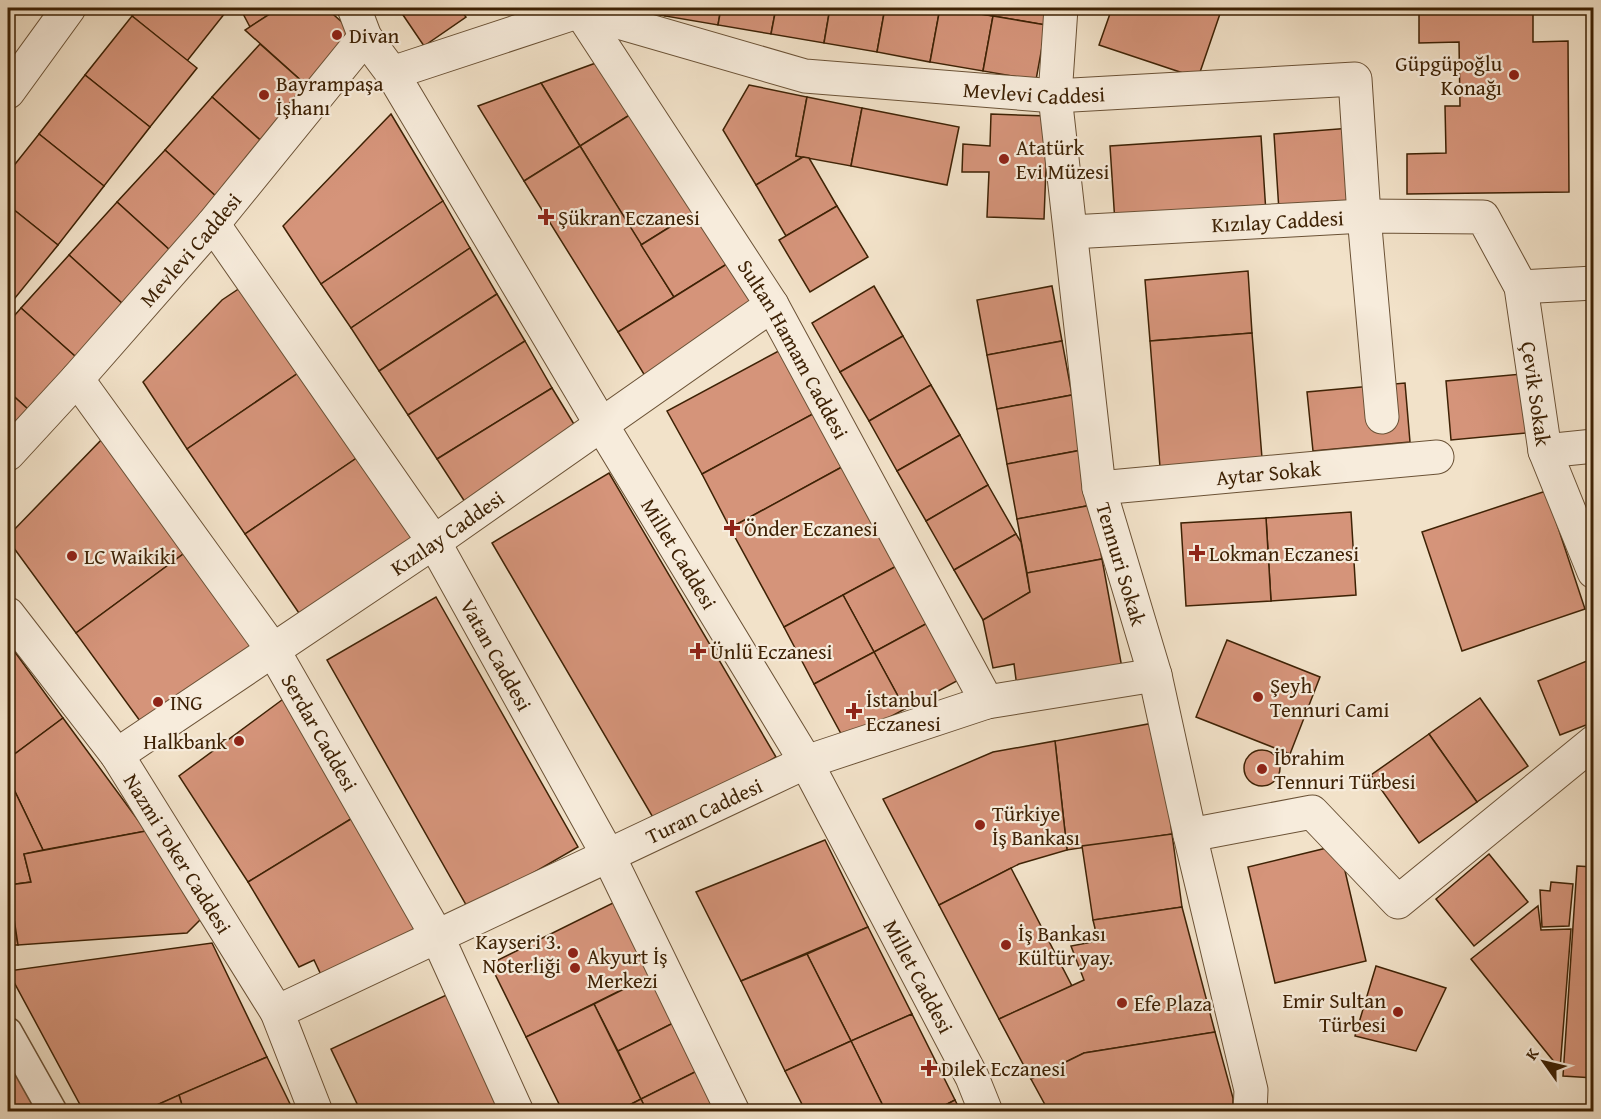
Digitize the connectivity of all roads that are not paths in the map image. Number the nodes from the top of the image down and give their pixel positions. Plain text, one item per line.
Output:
1 (69, 8) edge
2 (1061, 8) edge
3 (580, 11) junction
4 (359, 22) edge
5 (392, 73) junction
6 (8, 92) edge
7 (1055, 96) junction
8 (1364, 216) junction
9 (1483, 217) joint
10 (213, 224) junction
11 (1071, 232) junction
12 (1593, 282) edge
13 (1521, 287) junction
14 (772, 305) junction
15 (77, 380) junction
16 (1382, 417) dead end
17 (601, 424) junction
18 (1593, 446) edge
19 (1545, 451) junction
20 (8, 454) edge
21 (1437, 458) dead end
22 (1099, 488) junction
23 (434, 542) junction
24 (1593, 572) edge
25 (8, 614) edge
26 (273, 650) junction
27 (1155, 675) junction
28 (987, 702) junction
29 (1593, 742) edge
30 (117, 755) junction
31 (806, 762) junction
32 (1190, 835) junction
33 (608, 855) junction
34 (437, 936) junction
35 (277, 1012) junction
36 (8, 1032) edge
37 (52, 1112) edge
38 (316, 1112) edge
39 (517, 1112) edge
40 (733, 1112) edge
41 (986, 1112) edge
42 (1250, 1112) edge

1 - 6 street
2 - 7 street, Tennuri Sokak
3 - 5 street
3 - 7 street, Mevlevi Caddesi
3 - 14 street, Sultan Hamam Caddesi
4 - 5 street, Millet Caddesi
4 - 10 street, Mevlevi Caddesi
5 - 17 street, Millet Caddesi
7 - 8 street, Mevlevi Caddesi
7 - 11 street, Tennuri Sokak
8 - 9 street, Kızılay Caddesi
8 - 11 street, Kızılay Caddesi
8 - 16 street, Mevlevi Caddesi
9 - 13 street, Çevik Sokak
10 - 15 street, Mevlevi Caddesi
10 - 23 street, Vatan Caddesi
11 - 22 street, Tennuri Sokak
12 - 13 street
13 - 19 street, Çevik Sokak
14 - 17 street, Kızılay Caddesi
14 - 28 street, Sultan Hamam Caddesi
15 - 20 street, Mevlevi Caddesi
15 - 26 street, Serdar Caddesi
17 - 23 street, Kızılay Caddesi
17 - 31 street, Millet Caddesi
18 - 19 street
19 - 24 street, Çevik Sokak
21 - 22 street, Aytar Sokak
22 - 27 street, Tennuri Sokak
23 - 26 street, Kızılay Caddesi
23 - 33 street, Vatan Caddesi
25 - 30 street, Nazmi Toker Caddesi
26 - 30 street, Kızılay Caddesi
26 - 34 street, Serdar Caddesi
27 - 28 street, Turan Caddesi
27 - 32 street, Tennuri Sokak
28 - 31 street, Turan Caddesi
29 - 32 street
30 - 35 street, Nazmi Toker Caddesi
31 - 33 street, Turan Caddesi
31 - 41 street, Millet Caddesi
32 - 42 street, Tennuri Sokak
33 - 34 street, Turan Caddesi
33 - 40 street, Vatan Caddesi
34 - 35 street, Turan Caddesi
34 - 39 street, Serdar Caddesi
35 - 38 street, Nazmi Toker Caddesi
36 - 37 street

